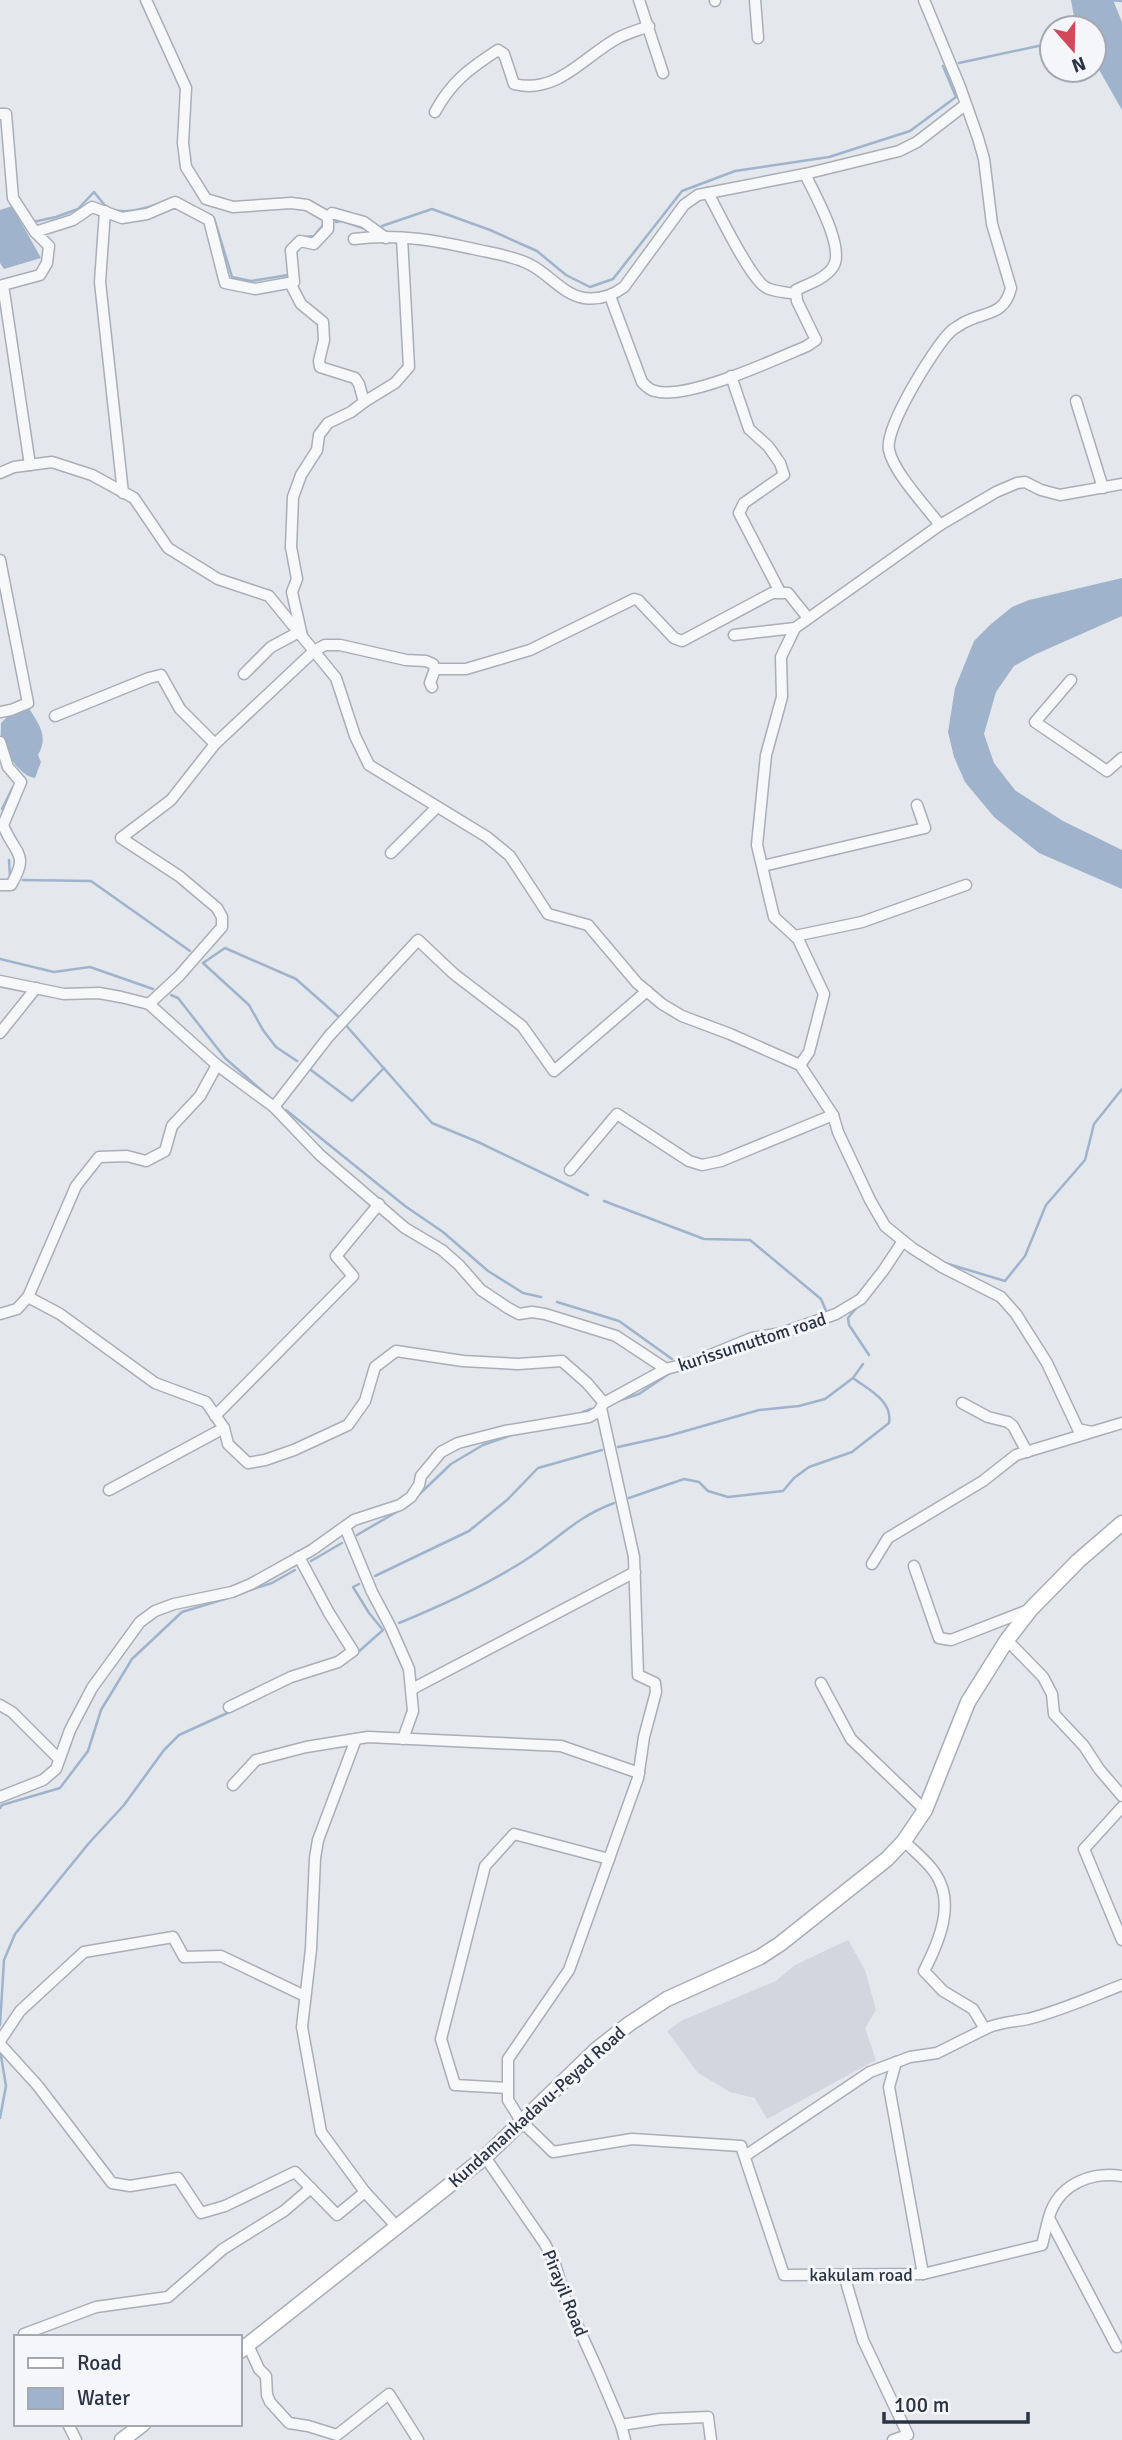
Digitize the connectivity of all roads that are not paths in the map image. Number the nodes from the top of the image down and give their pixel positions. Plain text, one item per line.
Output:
1 (146, 0) edge
2 (639, 0) edge
3 (754, 0) edge
4 (924, 0) edge
5 (649, 26) junction
6 (758, 38) dead end
7 (663, 73) dead end
8 (965, 105) junction
9 (435, 112) dead end
10 (0, 114) edge
11 (805, 174) junction
12 (709, 193) junction
13 (199, 204) junction
14 (105, 211) junction
15 (328, 217) junction
16 (32, 227) junction
17 (386, 238) junction
18 (402, 238) junction
19 (354, 239) dead end
20 (290, 283) junction
21 (795, 294) junction
22 (610, 296) junction
23 (731, 376) junction
24 (1076, 401) dead end
25 (364, 402) junction
26 (30, 465) junction
27 (0, 473) edge
28 (1122, 484) edge
29 (1103, 488) junction
30 (123, 493) junction
31 (940, 525) junction
32 (0, 560) edge
33 (780, 592) junction
34 (808, 618) junction
35 (795, 628) junction
36 (300, 635) junction
37 (734, 635) dead end
38 (313, 650) junction
39 (435, 669) junction
40 (244, 674) dead end
41 (1071, 680) dead end
42 (432, 687) dead end
43 (0, 712) edge
44 (55, 716) dead end
45 (0, 742) edge
46 (215, 744) junction
47 (1122, 758) edge
48 (917, 804) dead end
49 (437, 807) junction
50 (5, 808) edge
51 (391, 853) dead end
52 (762, 866) junction
53 (0, 885) edge
54 (966, 885) dead end
55 (795, 936) junction
56 (0, 981) edge
57 (36, 988) junction
58 (647, 991) junction
59 (149, 1004) junction
60 (0, 1033) edge
61 (217, 1065) junction
62 (800, 1065) junction
63 (274, 1107) junction
64 (833, 1115) junction
65 (569, 1170) dead end
66 (379, 1204) junction
67 (908, 1245) junction
68 (28, 1297) junction
69 (0, 1314) edge
70 (666, 1369) junction
71 (962, 1404) dead end
72 (602, 1406) junction
73 (215, 1416) junction
74 (1122, 1423) edge
75 (224, 1428) junction
76 (1091, 1432) junction
77 (1027, 1452) junction
78 (108, 1490) dead end
79 (1122, 1523) edge
80 (345, 1527) junction
81 (299, 1558) junction
82 (872, 1564) dead end
83 (914, 1566) dead end
84 (635, 1572) junction
85 (1031, 1609) junction
86 (1007, 1640) junction
87 (821, 1684) dead end
88 (412, 1689) junction
89 (0, 1704) edge
90 (229, 1707) dead end
91 (403, 1739) junction
92 (356, 1740) junction
93 (60, 1759) junction
94 (639, 1773) junction
95 (233, 1785) dead end
96 (1122, 1796) edge
97 (0, 1797) edge
98 (1122, 1807) edge
99 (925, 1810) junction
100 (904, 1841) junction
101 (609, 1859) junction
102 (1122, 1940) edge
103 (1122, 1985) edge
104 (305, 1996) junction
105 (985, 2029) junction
106 (0, 2043) edge
107 (896, 2062) junction
108 (508, 2088) junction
109 (521, 2121) junction
110 (745, 2156) junction
111 (485, 2157) junction
112 (1122, 2176) edge
113 (311, 2188) junction
114 (365, 2192) junction
115 (1049, 2218) junction
116 (398, 2228) junction
117 (923, 2274) junction
118 (844, 2275) junction
119 (25, 2335) edge
120 (1116, 2347) dead end
121 (244, 2348) edge
122 (621, 2425) junction
123 (140, 2426) edge
124 (337, 2438) edge
125 (122, 2440) edge
126 (418, 2440) edge
127 (625, 2440) edge
128 (711, 2440) edge
129 (893, 2440) edge

1 - 13 street
2 - 5 street
3 - 6 street
4 - 8 street
5 - 7 street
5 - 9 street
8 - 11 street
8 - 31 street
10 - 16 street
11 - 12 street
11 - 21 street
12 - 21 street
12 - 22 street
13 - 14 street
13 - 15 street
13 - 20 street
14 - 16 street
14 - 30 street
15 - 17 street
15 - 20 street
16 - 26 street
17 - 18 street
17 - 19 street
18 - 22 street
18 - 25 street
20 - 25 street
21 - 23 street
22 - 23 street
23 - 33 street
24 - 29 street
25 - 36 street
26 - 27 street
26 - 30 street
28 - 29 street
29 - 31 street
30 - 36 street
31 - 34 street
32 - 43 street
33 - 34 street
33 - 39 street
34 - 35 street
35 - 37 street
35 - 52 street
36 - 38 street
36 - 40 street
38 - 39 street
38 - 46 street
38 - 49 street
39 - 42 street
41 - 47 street
44 - 46 street
45 - 50 street
46 - 59 street
48 - 52 street
49 - 51 street
49 - 58 street
50 - 53 street
52 - 55 street
54 - 55 street
55 - 62 street
56 - 57 street
57 - 59 street
57 - 60 street
58 - 62 street
58 - 63 street
59 - 61 street
61 - 63 street
61 - 68 street
62 - 64 street
63 - 66 street
64 - 65 street
64 - 67 street
66 - 70 street
66 - 73 street
67 - 70 street, kurissumuttom road
67 - 76 street
68 - 69 street
68 - 73 street
70 - 72 street, kurissumuttom road
71 - 77 street
72 - 75 street
72 - 80 street, kurissumuttom road
72 - 84 street
73 - 75 street
74 - 76 street
75 - 78 street
76 - 77 street
77 - 82 street
79 - 85 main road, Kundamankadavu-Peyad Road
80 - 81 street, kurissumuttom road
80 - 88 street
81 - 90 street
81 - 93 street, kurissumuttom road
83 - 85 street
84 - 88 street
84 - 94 street
85 - 86 main road, Kundamankadavu-Peyad Road
86 - 96 street
86 - 99 main road, Kundamankadavu-Peyad Road
87 - 99 street
88 - 91 street
89 - 93 street
91 - 92 street
91 - 94 street
92 - 95 street
92 - 104 street
93 - 97 street
94 - 101 street
98 - 102 street
99 - 100 main road, Kundamankadavu-Peyad Road
100 - 105 street
100 - 109 main road, Kundamankadavu-Peyad Road
101 - 108 street
101 - 108 street
103 - 105 street
104 - 106 street
104 - 114 street
105 - 107 street
106 - 113 street
107 - 110 street
107 - 117 street
108 - 109 street
109 - 110 street
109 - 111 main road, Kundamankadavu-Peyad Road
110 - 118 street, kakulam road
111 - 116 main road, Kundamankadavu-Peyad Road
111 - 122 street, Pirayil Road
112 - 115 street, kakulam road
113 - 114 street
113 - 119 street
114 - 116 street
115 - 117 street, kakulam road
115 - 120 street
116 - 121 main road, Kundamankadavu-Peyad Road
117 - 118 street, kakulam road
118 - 129 street
121 - 124 street
122 - 127 street, Pirayil Road
122 - 128 street
123 - 125 main road
124 - 126 street

